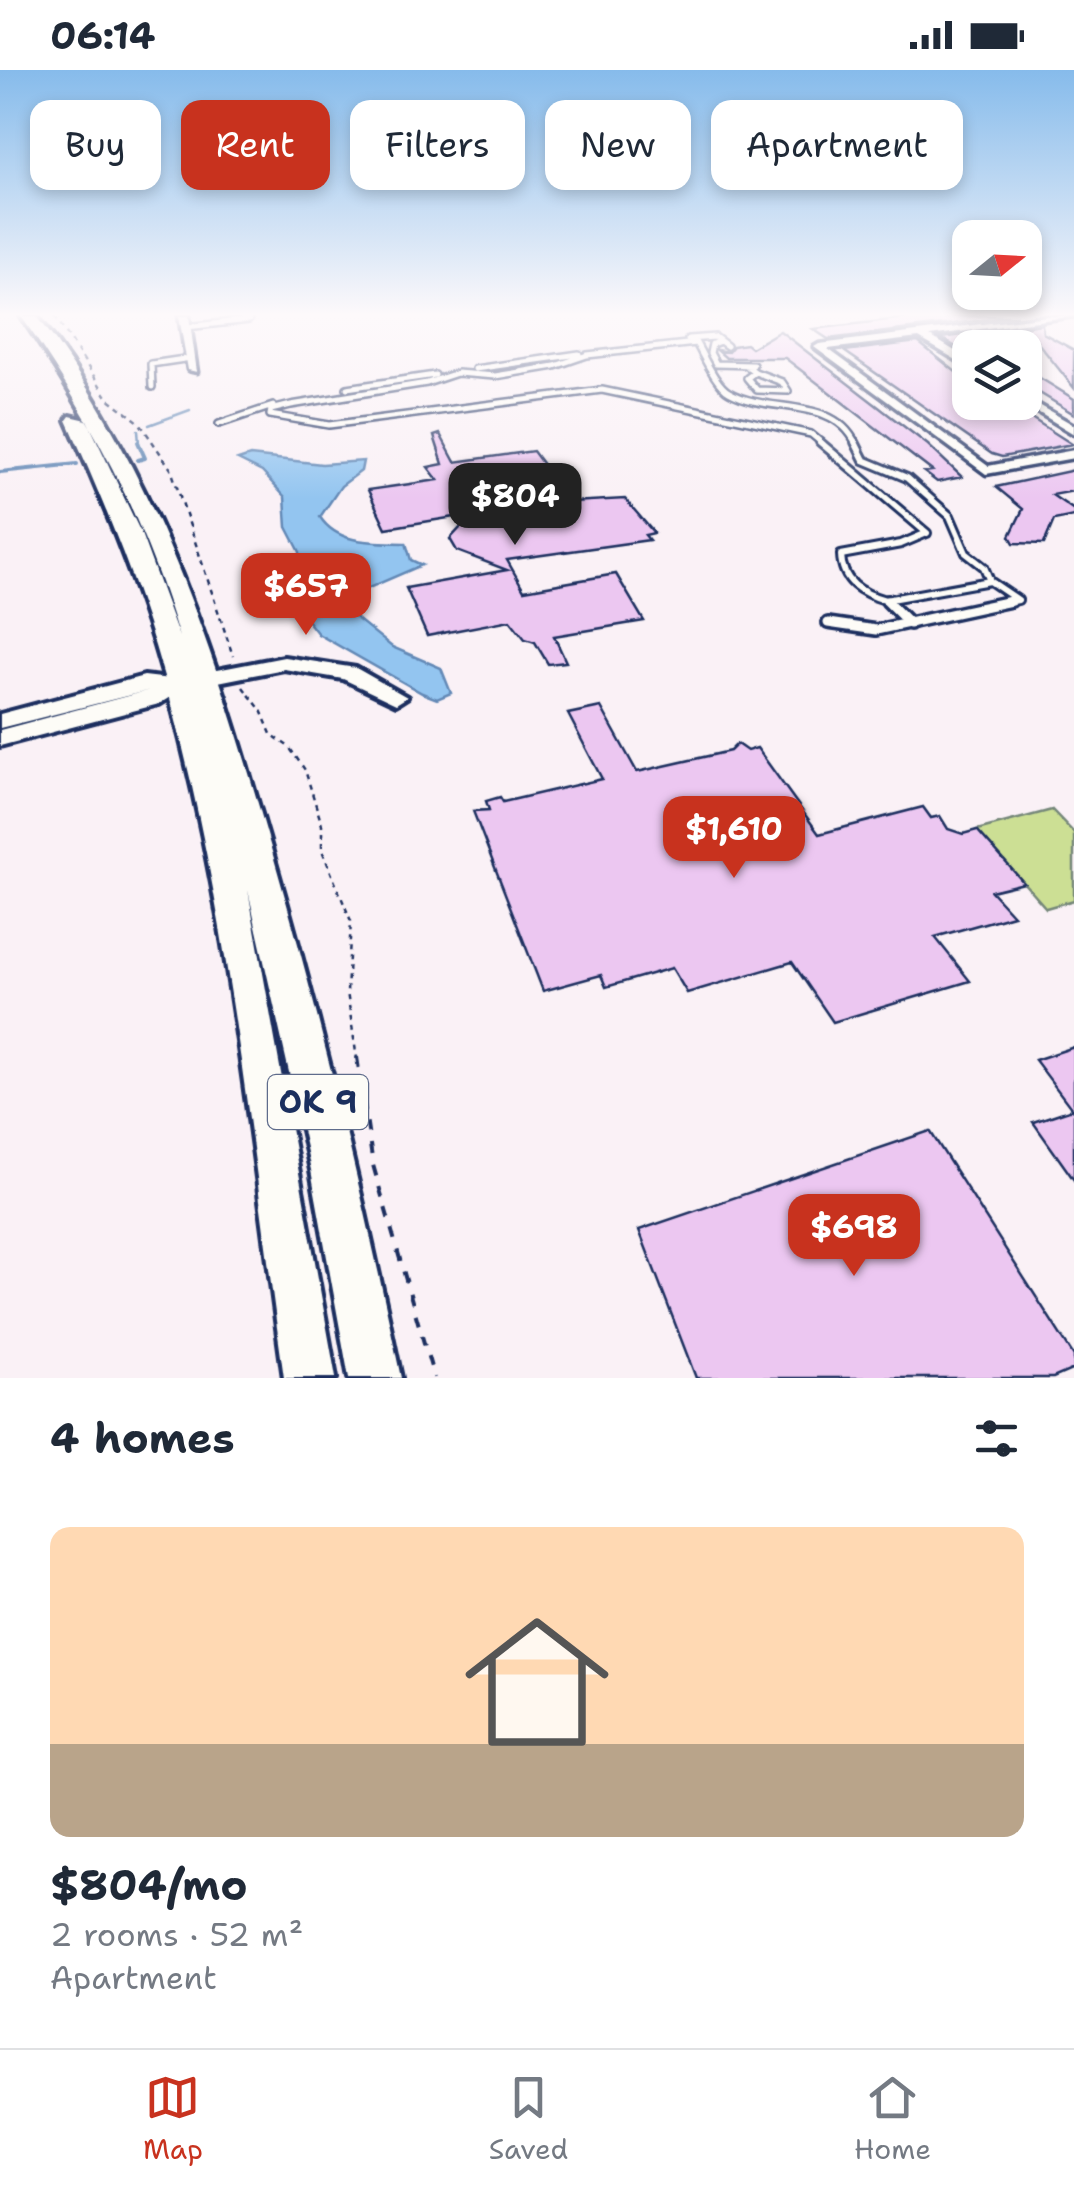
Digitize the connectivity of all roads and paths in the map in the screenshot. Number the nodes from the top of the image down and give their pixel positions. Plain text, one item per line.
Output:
1 (52, 377) edge
2 (75, 377) edge
3 (95, 377) edge
4 (152, 377) edge
5 (421, 377) edge
6 (444, 377) edge
7 (748, 377) edge
8 (769, 377) edge
9 (860, 377) edge
10 (717, 378) edge
11 (152, 388) dead end
12 (1042, 410) edge
13 (219, 424) dead end
14 (1074, 430) edge
15 (1074, 454) edge
16 (990, 580) junction
17 (885, 600) junction
18 (828, 623) dead end
19 (910, 624) junction
20 (233, 657) dead end
21 (240, 677) dead end
22 (185, 682) junction
23 (396, 698) dead end
24 (0, 721) edge
25 (0, 738) edge
26 (310, 1378) edge
27 (376, 1378) edge
28 (434, 1378) edge

1 - 22 highway, OK 9
2 - 22 highway, OK 9
3 - 20 path
4 - 11 lane
5 - 13 lane
6 - 17 lane
7 - 8 lane
9 - 15 street
10 - 16 lane
12 - 14 street
16 - 17 lane
16 - 19 lane
17 - 19 lane
18 - 19 lane
21 - 28 path
22 - 23 street
22 - 24 street
22 - 25 street
22 - 26 highway, OK 9
22 - 27 highway, OK 9

